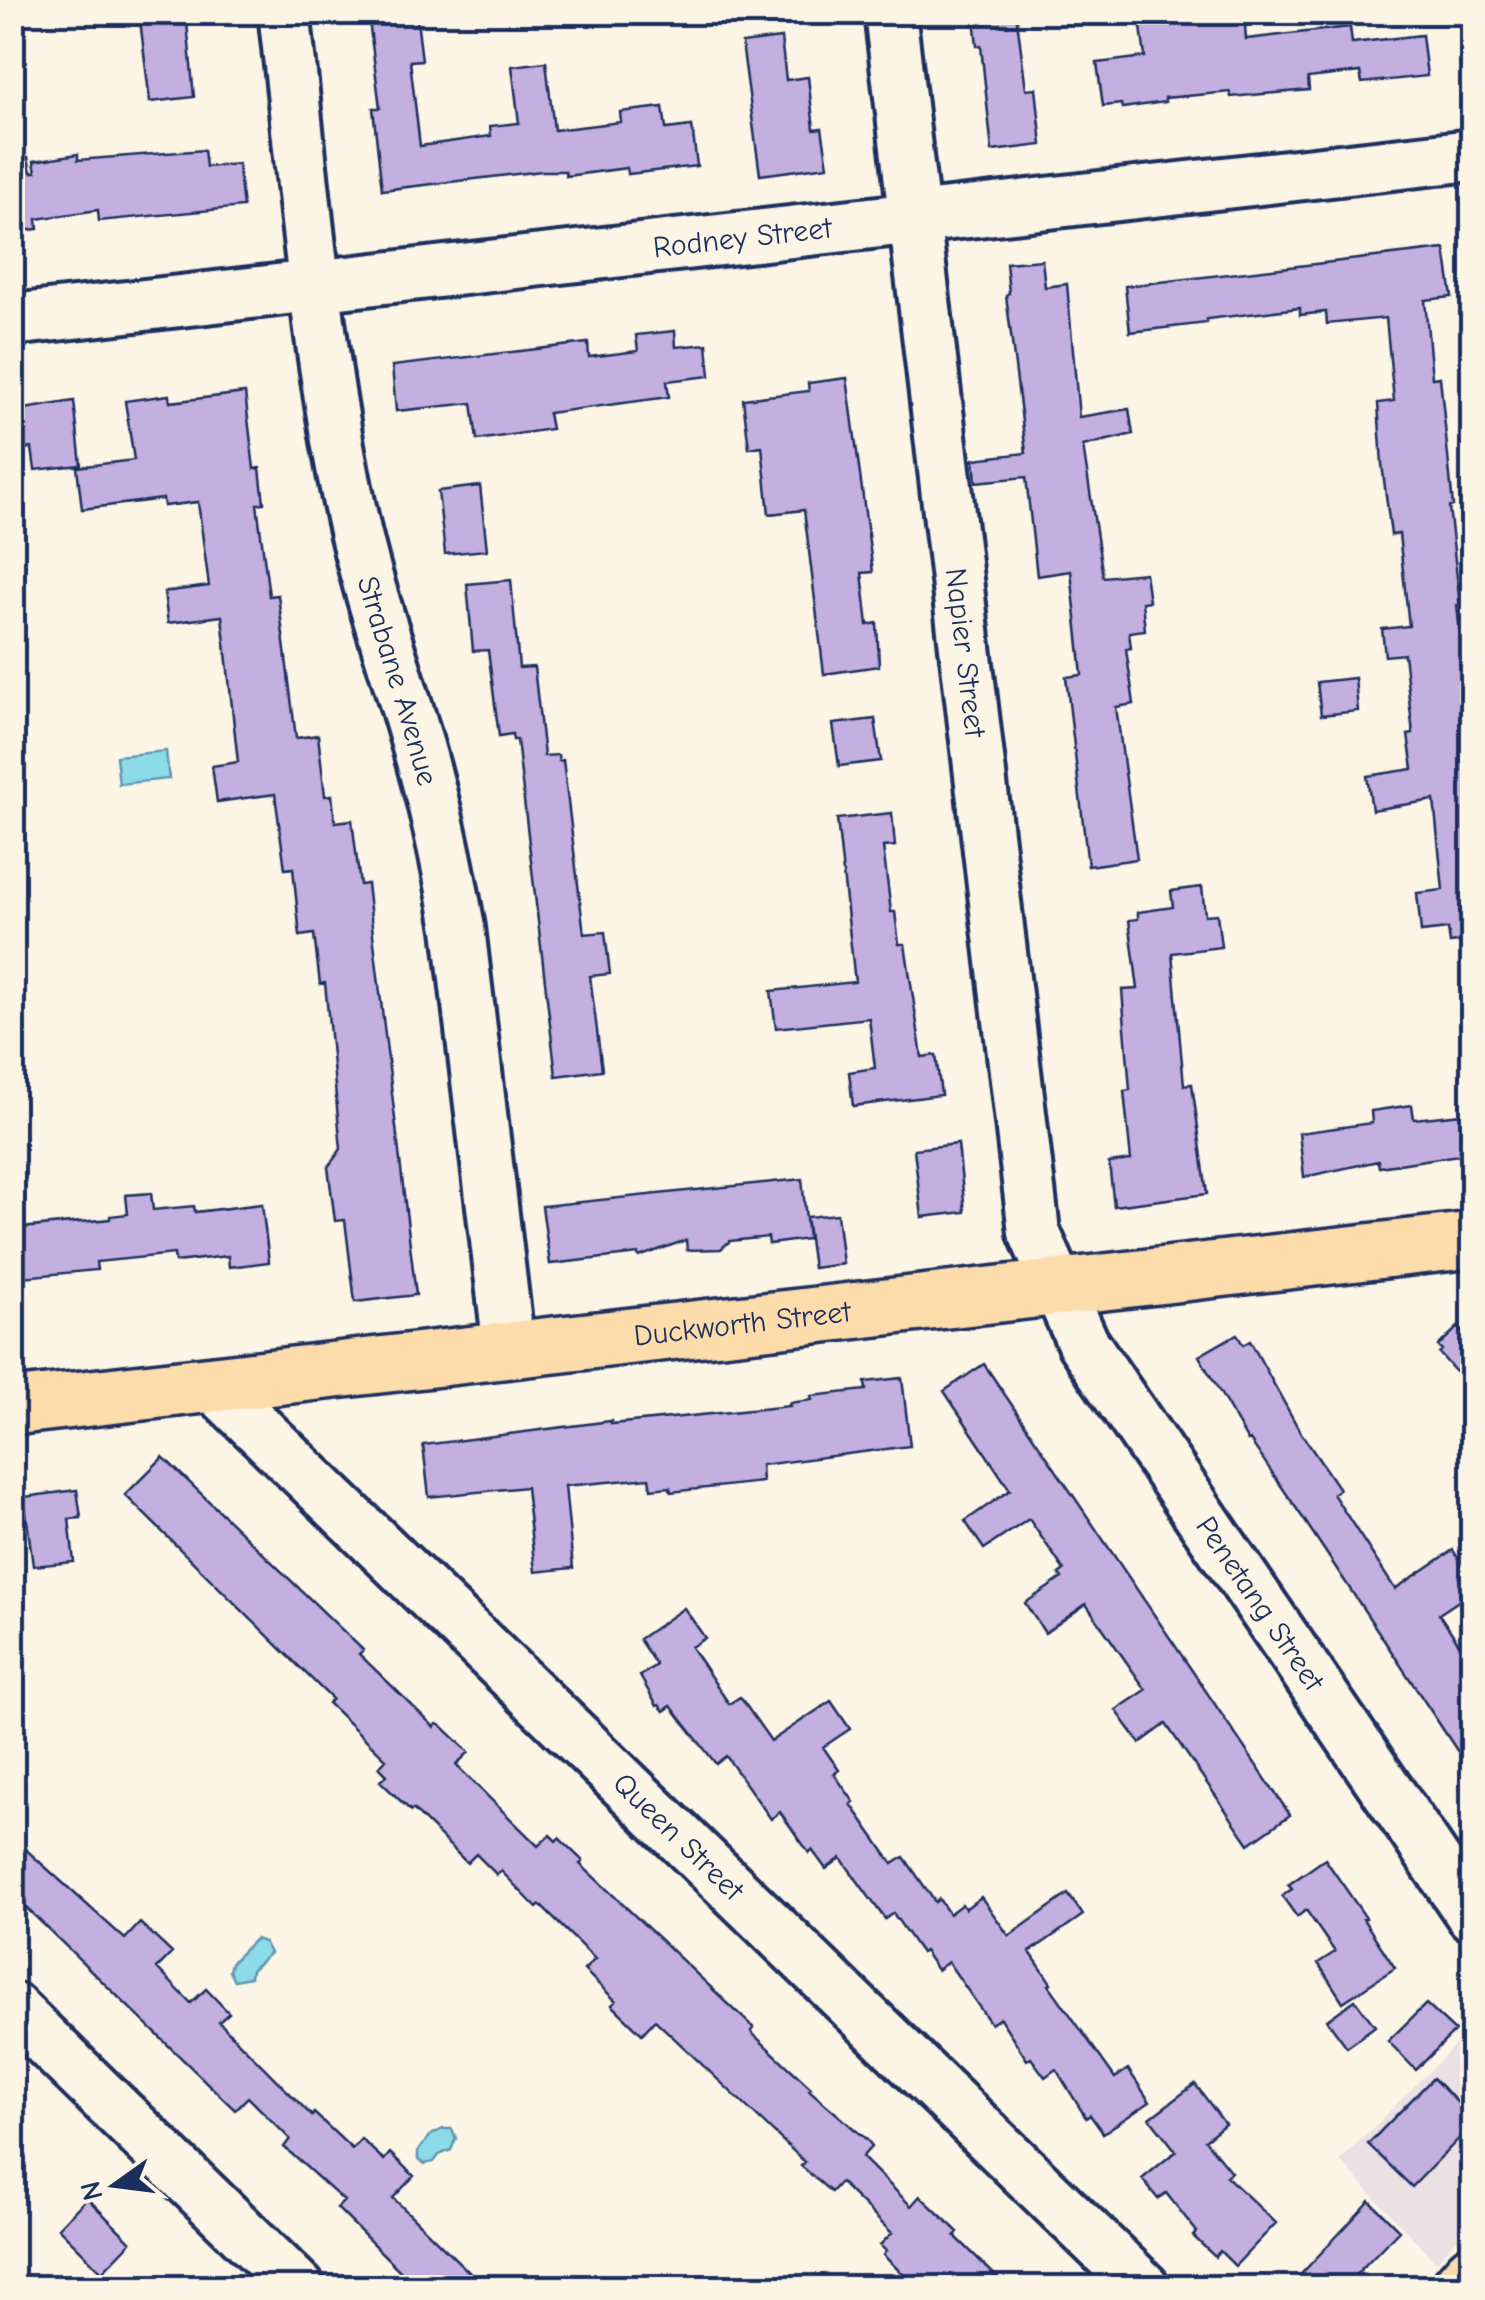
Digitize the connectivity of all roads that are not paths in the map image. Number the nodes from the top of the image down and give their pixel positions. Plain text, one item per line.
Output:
1 (284, 12) edge
2 (890, 12) edge
3 (1472, 154) edge
4 (915, 218) junction
5 (317, 286) junction
6 (12, 320) edge
7 (1472, 1240) edge
8 (1059, 1287) junction
9 (509, 1349) junction
10 (212, 1384) junction
11 (12, 1407) edge
12 (1472, 1915) edge
13 (12, 2008) edge
14 (1472, 2273) edge
15 (299, 2288) edge
16 (1144, 2288) edge
17 (1459, 2288) edge

1 - 5 street, Strabane Avenue
2 - 4 street, Napier Street
3 - 4 street, Rodney Street
4 - 5 street, Rodney Street
4 - 8 street, Napier Street
5 - 6 street, Rodney Street
5 - 9 street, Strabane Avenue
7 - 8 main road, Duckworth Street
8 - 9 main road, Duckworth Street
8 - 12 street, Penetang Street
9 - 10 main road, Duckworth Street
10 - 11 main road, Duckworth Street
10 - 16 street, Queen Street
13 - 15 street
14 - 17 main road

